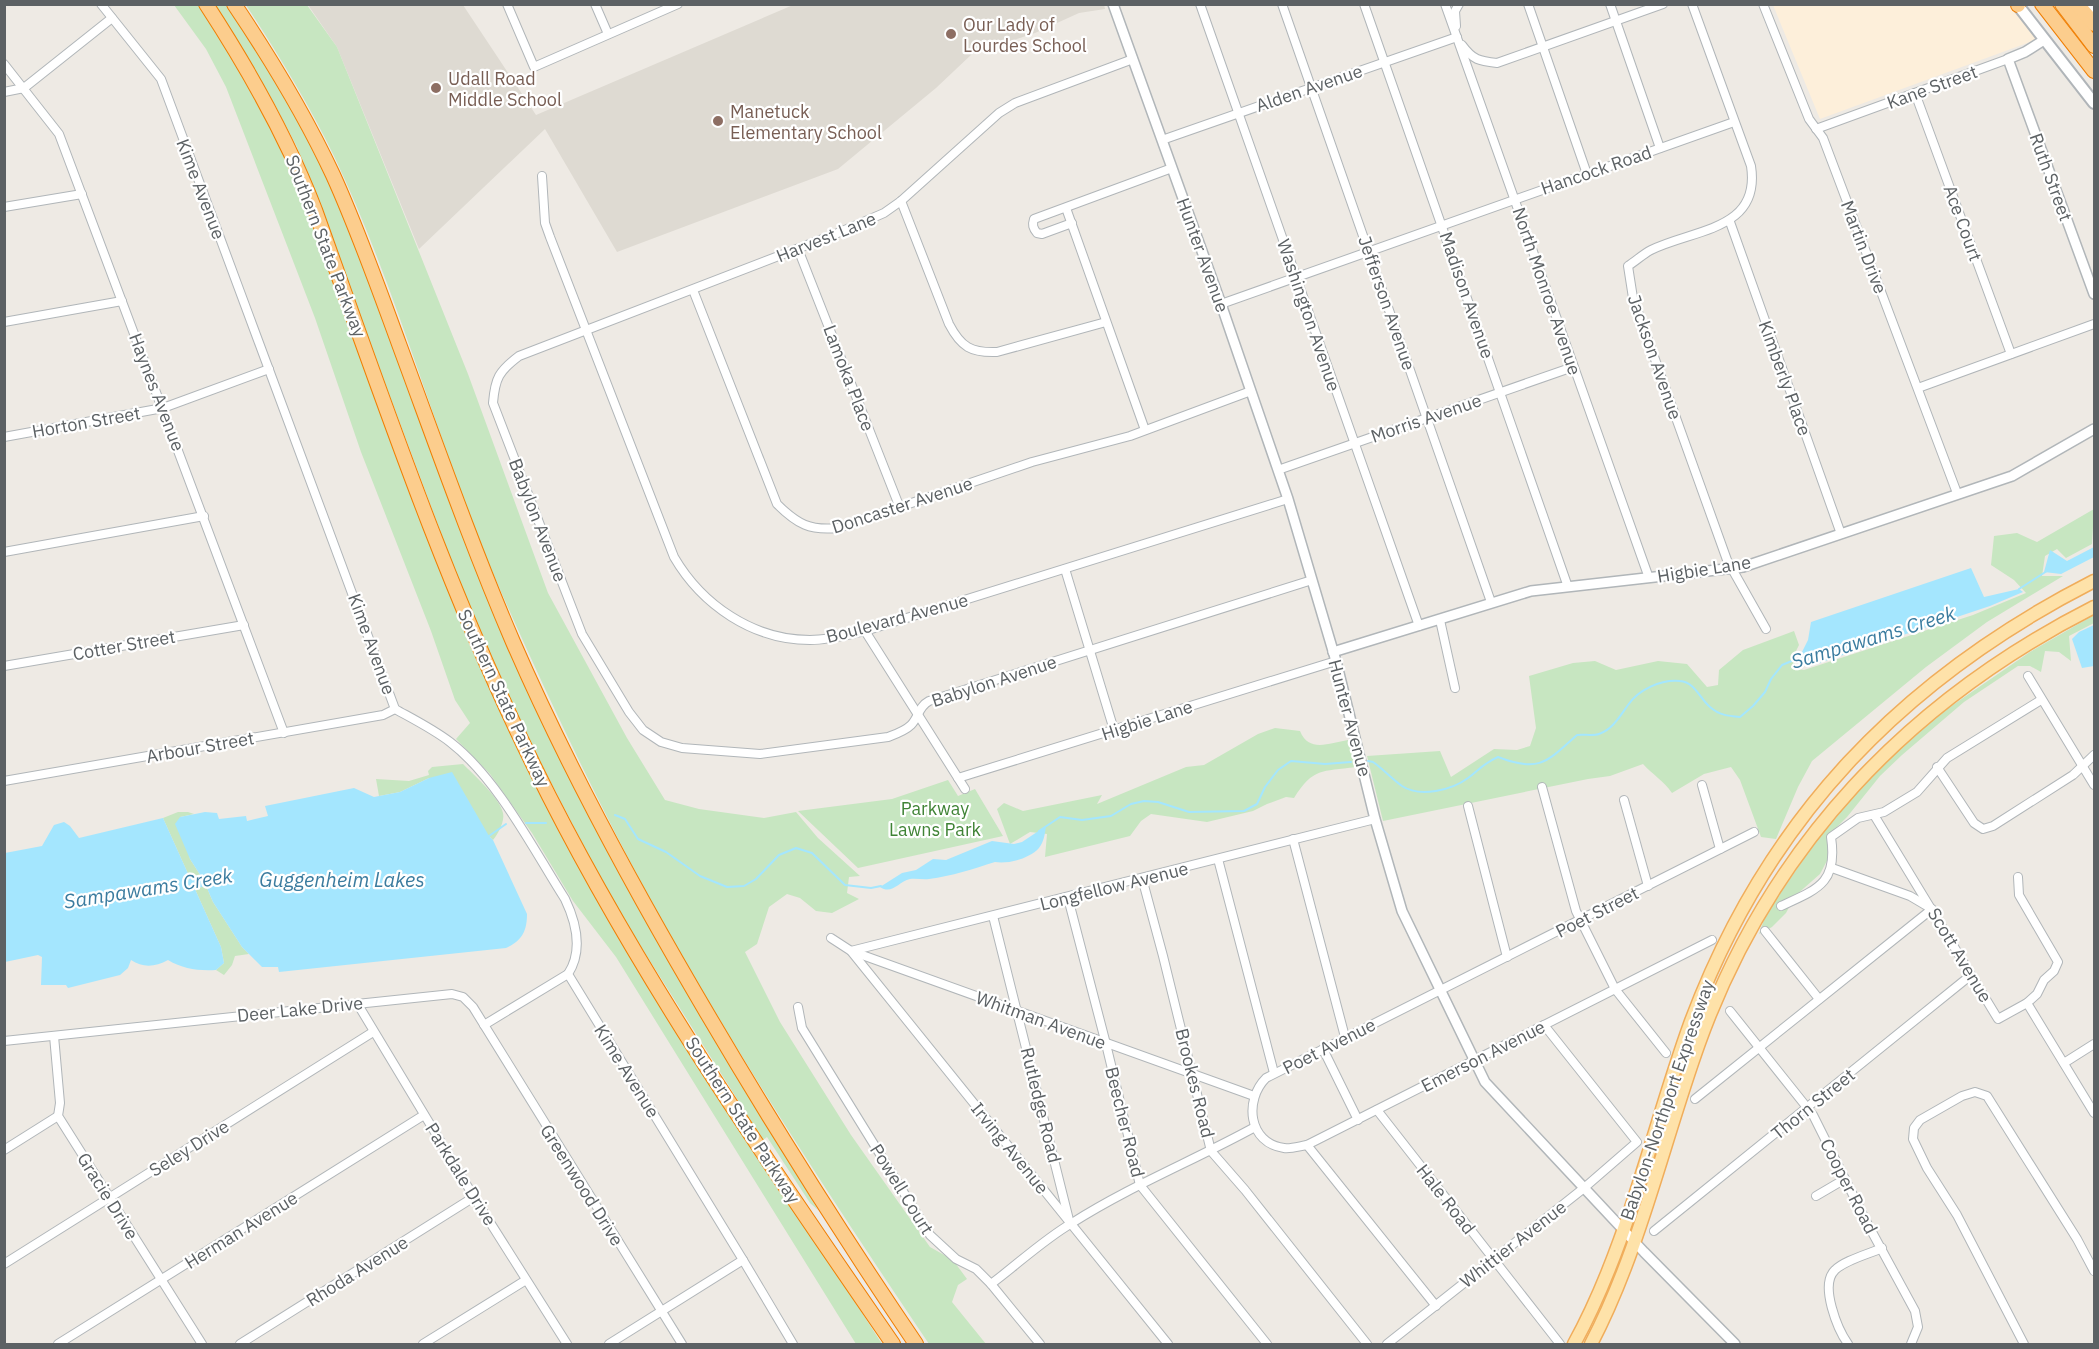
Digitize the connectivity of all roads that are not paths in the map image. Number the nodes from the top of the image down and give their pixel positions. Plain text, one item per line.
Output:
1 (101, 4) edge
2 (206, 4) edge
3 (234, 4) edge
4 (507, 4) edge
5 (595, 4) edge
6 (678, 4) edge
7 (1113, 4) edge
8 (1200, 4) edge
9 (1282, 4) edge
10 (1364, 4) edge
11 (1445, 4) edge
12 (1459, 4) edge
13 (1528, 4) edge
14 (1610, 4) edge
15 (1663, 4) edge
16 (1692, 4) edge
17 (1763, 4) edge
18 (2042, 4) edge
19 (2062, 4) edge
20 (2077, 4) edge
21 (2087, 4) edge
22 (2018, 5) edge
23 (2094, 15) edge
24 (112, 18) junction
25 (1616, 21) junction
26 (2094, 24) edge
27 (608, 34) junction
28 (1456, 37) junction
29 (2044, 40) junction
30 (2094, 46) edge
31 (1542, 47) junction
32 (2007, 59) junction
33 (1133, 60) junction
34 (1385, 62) junction
35 (4, 64) edge
36 (2094, 71) edge
37 (1311, 87) junction
38 (24, 88) junction
39 (4, 92) edge
40 (1915, 93) junction
41 (2094, 104) edge
42 (1238, 113) junction
43 (1734, 122) junction
44 (1816, 129) junction
45 (1162, 140) junction
46 (1660, 148) junction
47 (1172, 168) junction
48 (1587, 174) junction
49 (542, 176) dead end
50 (82, 194) junction
51 (1514, 200) junction
52 (901, 201) junction
53 (4, 207) edge
54 (1066, 208) junction
55 (1730, 222) junction
56 (1072, 224) junction
57 (1443, 226) junction
58 (798, 249) junction
59 (1370, 252) junction
60 (1296, 278) junction
61 (693, 290) junction
62 (2094, 294) edge
63 (122, 301) junction
64 (1221, 304) junction
65 (4, 322) edge
66 (1106, 322) junction
67 (2094, 324) edge
68 (586, 331) junction
69 (2011, 354) junction
70 (1573, 367) junction
71 (269, 369) junction
72 (497, 376) joint
73 (1918, 388) junction
74 (1251, 391) junction
75 (1501, 392) junction
76 (163, 408) junction
77 (1427, 418) junction
78 (2094, 429) edge
79 (1145, 430) junction
80 (4, 437) edge
81 (1354, 444) junction
82 (1278, 470) junction
83 (1957, 493) junction
84 (1288, 500) junction
85 (900, 508) junction
86 (204, 516) junction
87 (1841, 534) junction
88 (4, 552) edge
89 (1065, 569) junction
90 (1732, 569) junction
91 (1649, 578) junction
92 (1312, 580) junction
93 (2094, 581) edge
94 (1568, 587) junction
95 (1491, 602) junction
96 (2094, 607) edge
97 (1440, 620) junction
98 (244, 624) junction
99 (1419, 626) junction
100 (1766, 629) dead end
101 (865, 631) junction
102 (1090, 650) junction
103 (1335, 656) junction
104 (4, 666) edge
105 (2028, 676) dead end
106 (1455, 688) dead end
107 (2041, 700) junction
108 (395, 709) junction
109 (917, 713) junction
110 (1114, 730) junction
111 (284, 733) junction
112 (2094, 755) edge
113 (2083, 766) junction
114 (1937, 767) junction
115 (958, 778) junction
116 (4, 781) edge
117 (1702, 784) dead end
118 (2094, 785) edge
119 (1542, 787) dead end
120 (965, 789) dead end
121 (1624, 800) dead end
122 (1468, 806) dead end
123 (1874, 815) junction
124 (1376, 819) junction
125 (1754, 832) dead end
126 (1293, 839) junction
127 (1720, 849) junction
128 (1218, 859) junction
129 (1832, 868) junction
130 (2018, 877) dead end
131 (1142, 878) junction
132 (1648, 886) junction
133 (1068, 898) junction
134 (1781, 906) dead end
135 (1932, 909) junction
136 (993, 916) junction
137 (1580, 920) junction
138 (1765, 931) dead end
139 (831, 938) dead end
140 (1712, 940) dead end
141 (851, 951) junction
142 (1507, 957) junction
143 (568, 974) junction
144 (1971, 975) junction
145 (1615, 989) junction
146 (1440, 990) junction
147 (1818, 999) junction
148 (357, 1003) junction
149 (2027, 1003) junction
150 (798, 1007) dead end
151 (1017, 1010) junction
152 (1730, 1011) dead end
153 (484, 1025) junction
154 (1544, 1025) junction
155 (373, 1032) junction
156 (54, 1036) junction
157 (1345, 1037) junction
158 (4, 1041) edge
159 (1106, 1044) junction
160 (2094, 1044) edge
161 (1759, 1047) junction
162 (1323, 1049) junction
163 (1666, 1053) dead end
164 (1474, 1062) junction
165 (2064, 1063) junction
166 (1274, 1073) junction
167 (1193, 1074) junction
168 (1254, 1096) junction
169 (1695, 1099) dead end
170 (1808, 1108) junction
171 (1377, 1110) junction
172 (2094, 1113) edge
173 (424, 1114) junction
174 (58, 1116) junction
175 (1358, 1119) junction
176 (1256, 1127) junction
177 (1307, 1145) junction
178 (4, 1150) edge
179 (1211, 1151) junction
180 (1845, 1179) junction
181 (1140, 1185) junction
182 (1584, 1188) junction
183 (1816, 1196) dead end
184 (474, 1197) junction
185 (109, 1198) junction
186 (1070, 1224) junction
187 (1622, 1229) junction
188 (1654, 1231) dead end
189 (1634, 1241) junction
190 (1882, 1248) junction
191 (743, 1260) junction
192 (1494, 1260) junction
193 (4, 1264) edge
194 (2094, 1270) edge
195 (161, 1280) junction
196 (526, 1280) junction
197 (991, 1284) junction
198 (1436, 1306) junction
199 (661, 1311) junction
200 (58, 1344) edge
201 (202, 1344) edge
202 (240, 1344) edge
203 (423, 1344) edge
204 (567, 1344) edge
205 (609, 1344) edge
206 (682, 1344) edge
207 (793, 1344) edge
208 (893, 1344) edge
209 (916, 1344) edge
210 (1040, 1344) edge
211 (1168, 1344) edge
212 (1267, 1344) edge
213 (1367, 1344) edge
214 (1387, 1344) edge
215 (1560, 1344) edge
216 (1574, 1344) edge
217 (1591, 1344) edge
218 (1735, 1344) edge
219 (1848, 1344) edge
220 (1911, 1344) edge
221 (2024, 1344) edge

1 - 24 street, Kime Avenue
2 - 208 highway, Southern State Parkway
3 - 209 highway, Southern State Parkway
4 - 27 street
5 - 27 street
6 - 27 street
7 - 33 street, Hunter Avenue
8 - 42 street, Washington Avenue
9 - 37 street, Jefferson Avenue
10 - 34 street, Madison Avenue
11 - 28 street, North Monroe Avenue
12 - 28 street
13 - 31 street
14 - 25 street
15 - 25 street
16 - 43 street
17 - 44 street, Martin Drive
18 - 36 highway
19 - 30 highway
20 - 26 highway
21 - 23 main road
22 - 29 main road
24 - 38 street
24 - 71 street, Kime Avenue
25 - 31 street
25 - 46 street
28 - 31 street
28 - 34 street, Alden Avenue
28 - 51 street, North Monroe Avenue
29 - 32 street, Kane Street
29 - 41 main road
31 - 48 street
32 - 40 street, Kane Street
32 - 62 street, Ruth Street
33 - 45 street, Hunter Avenue
33 - 52 street, Harvest Lane
34 - 37 street, Alden Avenue
34 - 57 street, Madison Avenue
35 - 38 street, Haynes Avenue
37 - 42 street, Alden Avenue
37 - 59 street, Jefferson Avenue
38 - 39 street
38 - 50 street, Haynes Avenue
40 - 44 street, Kane Street
40 - 69 street, Ace Court
42 - 45 street, Alden Avenue
42 - 60 street, Washington Avenue
43 - 46 street, Hancock Road
43 - 55 street
44 - 73 street, Martin Drive
45 - 47 street, Hunter Avenue
46 - 48 street, Hancock Road
47 - 54 street
47 - 64 street, Hunter Avenue
48 - 51 street, Hancock Road
49 - 68 street, Boulevard Avenue
50 - 53 street
50 - 63 street, Haynes Avenue
51 - 57 street, Hancock Road
51 - 70 street, North Monroe Avenue
52 - 58 street, Harvest Lane
52 - 66 street
54 - 56 street
54 - 56 street
55 - 87 street, Kimberly Place
55 - 90 street, Jackson Avenue
56 - 66 street
57 - 59 street, Hancock Road
57 - 75 street, Madison Avenue
58 - 61 street, Harvest Lane
58 - 85 street, Lamoka Place
59 - 60 street, Hancock Road
59 - 77 street, Jefferson Avenue
60 - 64 street, Hancock Road
60 - 81 street, Washington Avenue
61 - 68 street, Harvest Lane
61 - 85 street, Doncaster Avenue
63 - 65 street
63 - 76 street, Haynes Avenue
64 - 74 street, Hunter Avenue
66 - 79 street
67 - 69 street
68 - 72 street, Harvest Lane
68 - 101 street, Boulevard Avenue
69 - 73 street
70 - 75 street, Morris Avenue
70 - 91 street, North Monroe Avenue
71 - 76 street, Horton Street
71 - 108 street, Kime Avenue
72 - 109 street, Babylon Avenue
73 - 83 street, Martin Drive
74 - 79 street, Doncaster Avenue
74 - 82 street, Hunter Avenue
75 - 77 street, Morris Avenue
75 - 94 street, Madison Avenue
76 - 80 street, Horton Street
76 - 86 street, Haynes Avenue
77 - 81 street, Morris Avenue
77 - 95 street, Jefferson Avenue
78 - 83 street, Higbie Lane
79 - 85 street, Doncaster Avenue
81 - 82 street, Morris Avenue
81 - 99 street, Washington Avenue
82 - 84 street, Hunter Avenue
83 - 87 street, Higbie Lane
84 - 89 street, Boulevard Avenue
84 - 92 street, Hunter Avenue
86 - 88 street
86 - 98 street, Haynes Avenue
87 - 90 street, Higbie Lane
89 - 101 street, Boulevard Avenue
89 - 102 street
90 - 91 street, Higbie Lane
90 - 100 street
91 - 94 street, Higbie Lane
92 - 102 street, Babylon Avenue
92 - 103 street, Hunter Avenue
93 - 187 main road, Babylon-Northport Expressway
94 - 95 street, Higbie Lane
95 - 97 street, Higbie Lane
96 - 189 main road, Babylon-Northport Expressway
97 - 99 street, Higbie Lane
97 - 106 street
98 - 104 street, Cotter Street
98 - 111 street, Haynes Avenue
99 - 103 street, Higbie Lane
101 - 109 street
102 - 109 street, Babylon Avenue
102 - 110 street
103 - 110 street, Higbie Lane
103 - 124 street, Hunter Avenue
105 - 107 street
107 - 113 street
107 - 114 street
108 - 111 street, Arbour Street
108 - 143 street, Kime Avenue
109 - 115 street
110 - 115 street, Higbie Lane
111 - 116 street, Arbour Street
112 - 113 street
113 - 114 street
113 - 118 street
114 - 123 street
115 - 120 street
117 - 127 street
119 - 137 street
121 - 132 street
122 - 142 street
123 - 129 street
123 - 135 street, Scott Avenue
124 - 126 street, Longfellow Avenue
124 - 146 street, Hunter Avenue
125 - 127 street, Poet Street
126 - 128 street, Longfellow Avenue
126 - 157 street
127 - 132 street, Poet Street
128 - 131 street, Longfellow Avenue
128 - 166 street
129 - 134 street
129 - 135 street
130 - 149 street
131 - 133 street, Longfellow Avenue
131 - 167 street, Brookes Road
132 - 137 street, Poet Street
133 - 136 street, Longfellow Avenue
133 - 159 street, Beecher Road
135 - 144 street, Scott Avenue
135 - 147 street
136 - 141 street, Longfellow Avenue
136 - 151 street, Rutledge Road
137 - 142 street, Poet Street
137 - 145 street
138 - 147 street
139 - 141 street, Whitman Avenue
140 - 145 street, Emerson Avenue
141 - 151 street, Whitman Avenue
141 - 186 street, Irving Avenue
142 - 146 street, Poet Street
143 - 153 street
143 - 191 street, Kime Avenue
144 - 149 street, Scott Avenue
144 - 170 street, Thorn Street
145 - 154 street, Emerson Avenue
145 - 163 street
146 - 157 street, Poet Avenue
146 - 164 street, Hunter Avenue
147 - 161 street
148 - 153 street, Deer Lake Drive
148 - 155 street, Parkdale Drive
148 - 156 street, Deer Lake Drive
149 - 165 street
150 - 197 street, Powell Court
151 - 159 street, Whitman Avenue
151 - 186 street, Rutledge Road
152 - 161 street, Cooper Road
153 - 199 street, Greenwood Drive
154 - 164 street, Emerson Avenue
154 - 182 street, Whittier Avenue
155 - 173 street, Parkdale Drive
155 - 185 street, Seley Drive
156 - 158 street, Deer Lake Drive
156 - 174 street
157 - 162 street, Poet Avenue
159 - 167 street, Whitman Avenue
159 - 181 street, Beecher Road
160 - 165 street
161 - 169 street
161 - 170 street, Cooper Road
162 - 166 street, Poet Avenue
162 - 175 street
164 - 171 street, Emerson Avenue
164 - 182 street, Hunter Avenue
165 - 172 street
166 - 168 street, Poet Avenue
167 - 168 street, Whitman Avenue
167 - 179 street, Brookes Road
168 - 176 street
170 - 180 street, Cooper Road
170 - 188 street, Thorn Street
171 - 175 street, Emerson Avenue
171 - 192 street, Hale Road
173 - 184 street, Parkdale Drive
173 - 195 street, Herman Avenue
174 - 178 street
174 - 185 street, Gracie Drive
175 - 177 street, Emerson Avenue
176 - 177 street, Emerson Avenue
176 - 179 street
177 - 198 street
179 - 181 street
179 - 213 street, Brookes Road
180 - 183 street
180 - 190 street, Cooper Road
181 - 186 street
181 - 212 street, Beecher Road
182 - 187 street, Hunter Avenue
182 - 192 street, Whittier Avenue
184 - 196 street, Parkdale Drive
184 - 202 street, Rhoda Avenue
185 - 193 street, Seley Drive
185 - 195 street, Gracie Drive
186 - 197 street
186 - 211 street, Irving Avenue
187 - 189 street, Hunter Avenue
187 - 216 main road, Babylon-Northport Expressway
189 - 217 main road, Babylon-Northport Expressway
189 - 218 street, Hunter Avenue
190 - 219 street
190 - 220 street, Cooper Road
191 - 199 street
191 - 207 street, Kime Avenue
192 - 198 street, Whittier Avenue
192 - 215 street, Hale Road
194 - 221 street
195 - 200 street, Herman Avenue
195 - 201 street, Gracie Drive
196 - 203 street
196 - 204 street, Parkdale Drive
197 - 210 street, Powell Court
198 - 214 street, Whittier Avenue
199 - 205 street
199 - 206 street, Greenwood Drive

